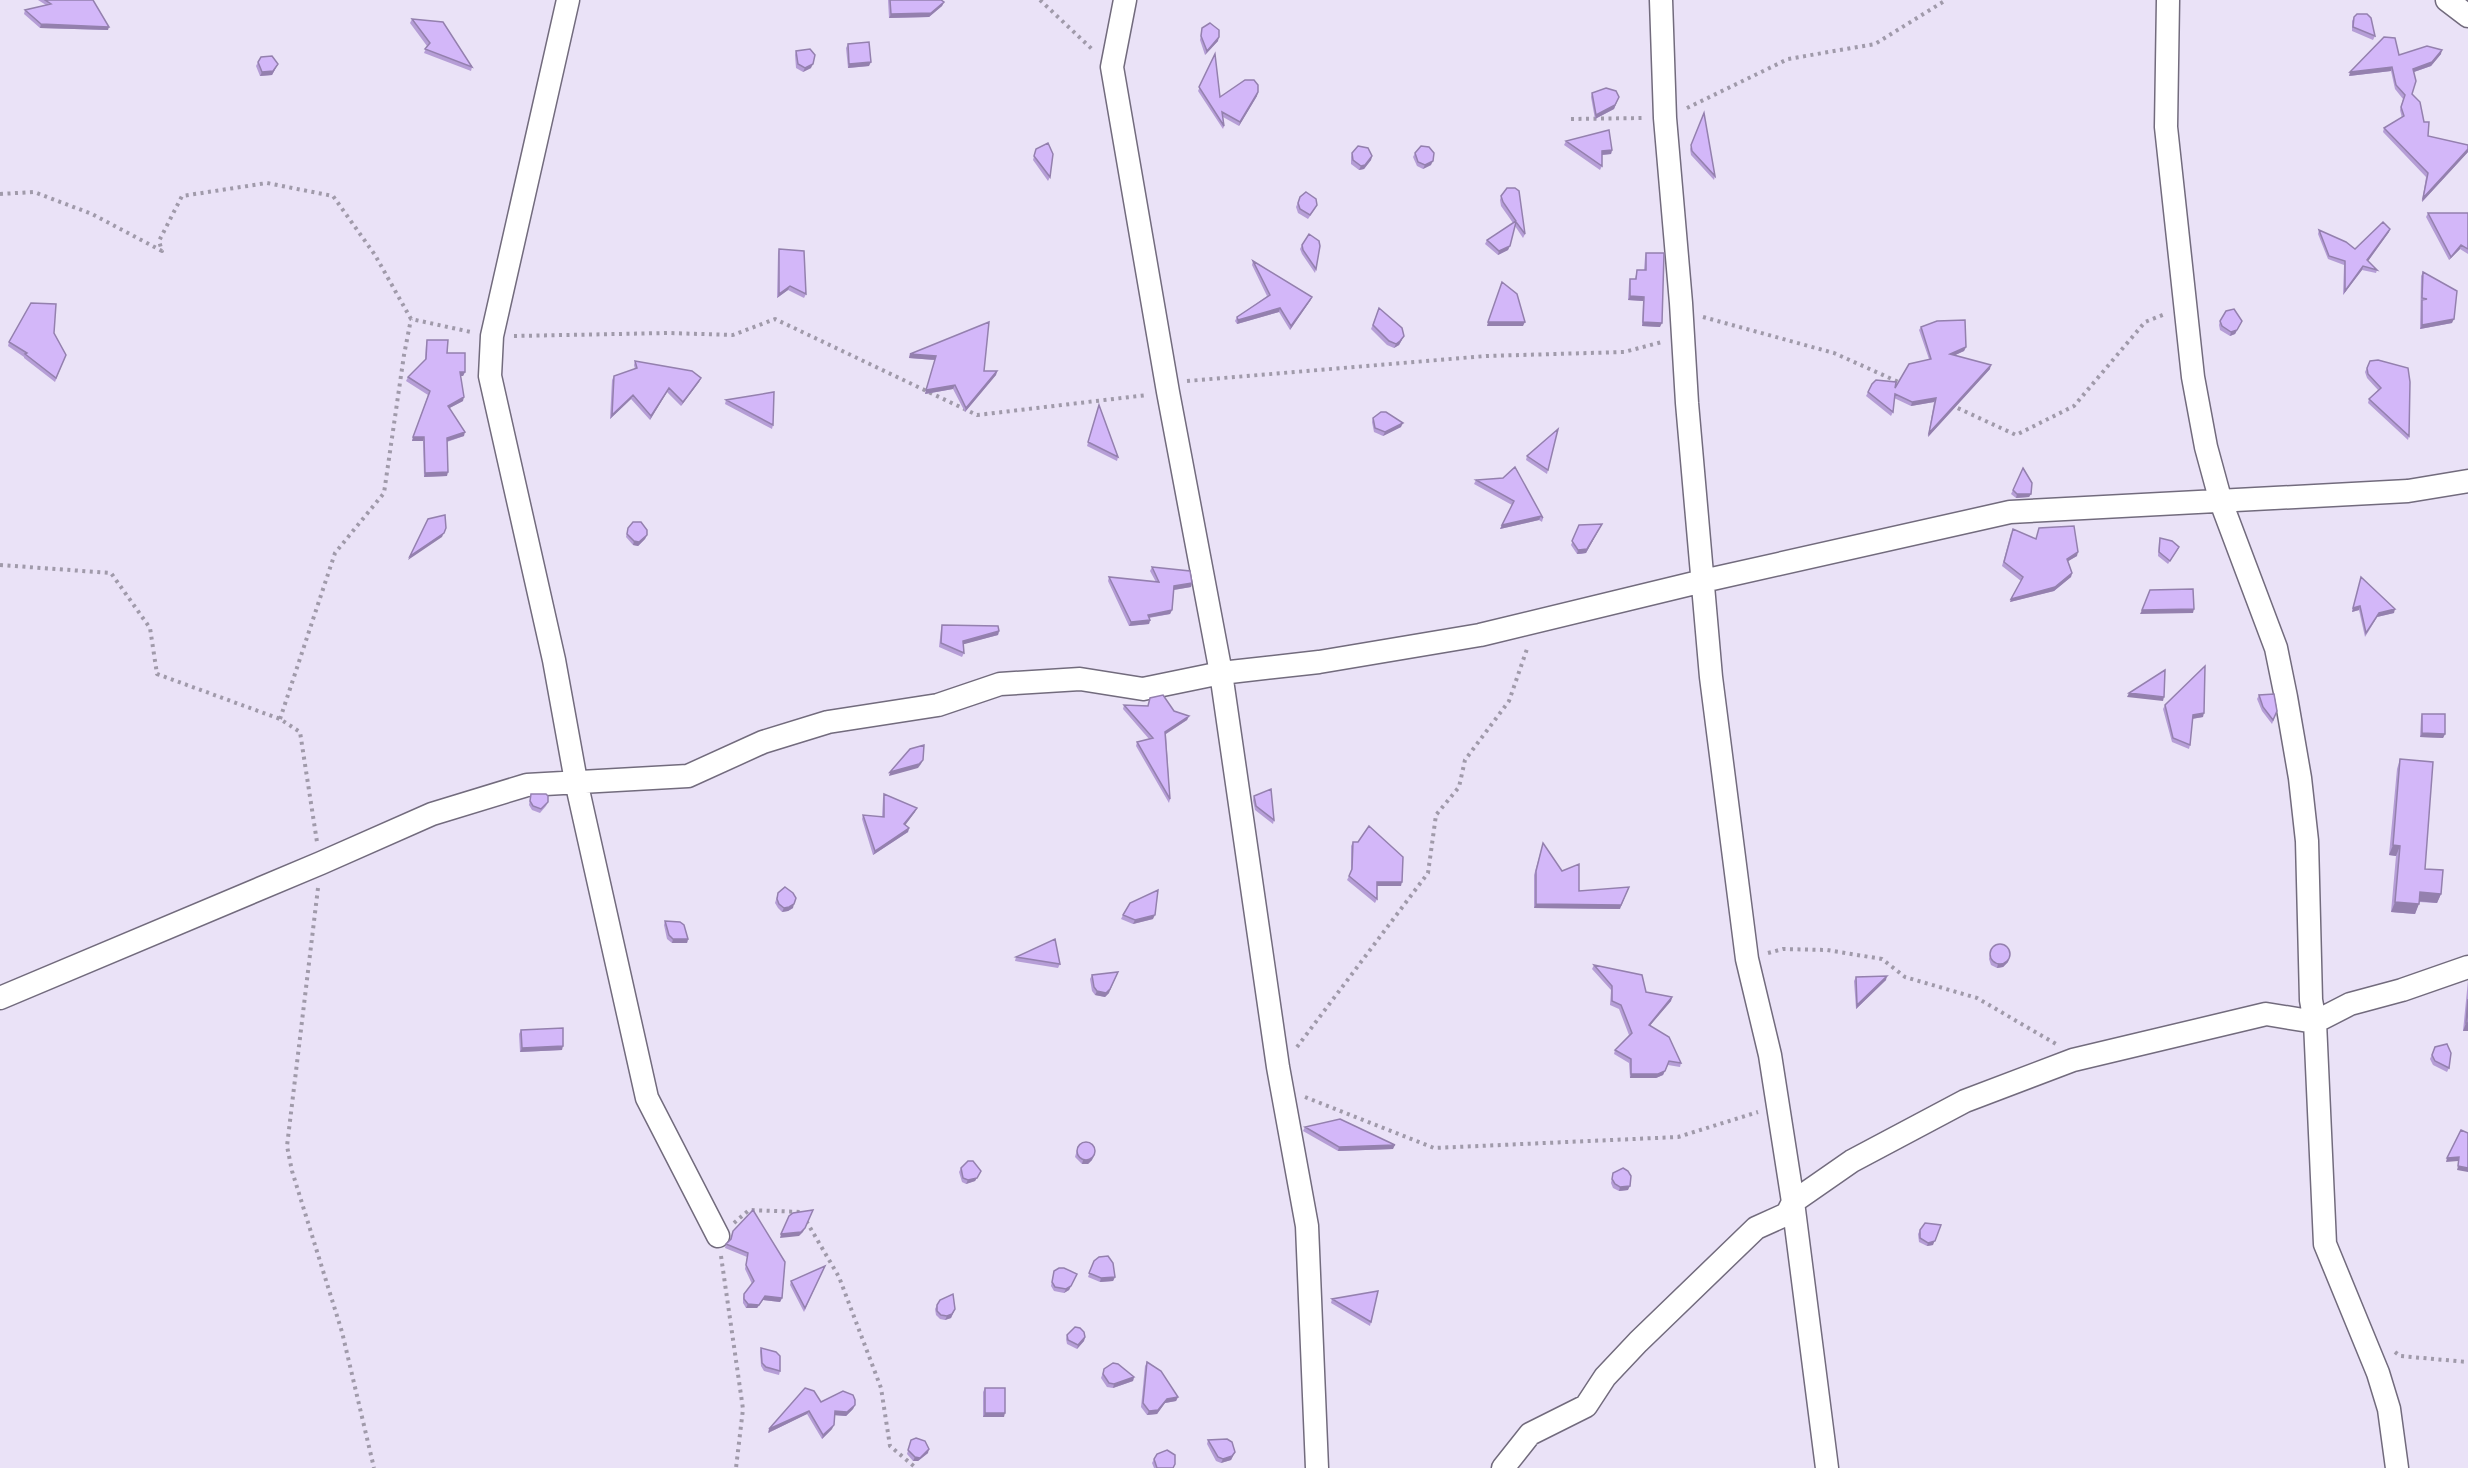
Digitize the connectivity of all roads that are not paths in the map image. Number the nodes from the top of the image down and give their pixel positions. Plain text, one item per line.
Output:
1 (568, 0) edge
2 (1125, 0) edge
3 (1661, 0) edge
4 (2169, 0) edge
5 (2446, 0) edge
6 (2468, 16) edge
7 (2468, 481) edge
8 (2221, 502) junction
9 (1703, 581) junction
10 (1221, 673) junction
11 (576, 781) junction
12 (2468, 967) edge
13 (0, 998) edge
14 (2315, 1022) junction
15 (1793, 1202) junction
16 (718, 1236) road end
17 (1317, 1468) edge
18 (1503, 1468) edge
19 (1827, 1468) edge
20 (2397, 1468) edge

1 - 11 street
2 - 10 street
3 - 9 street
4 - 8 street
5 - 6 street
7 - 8 street
8 - 9 street
8 - 14 street
9 - 10 street
9 - 15 street
10 - 11 street
10 - 17 street
11 - 13 street
11 - 16 street
12 - 14 street
14 - 15 street
14 - 20 street
15 - 18 street
15 - 19 street

